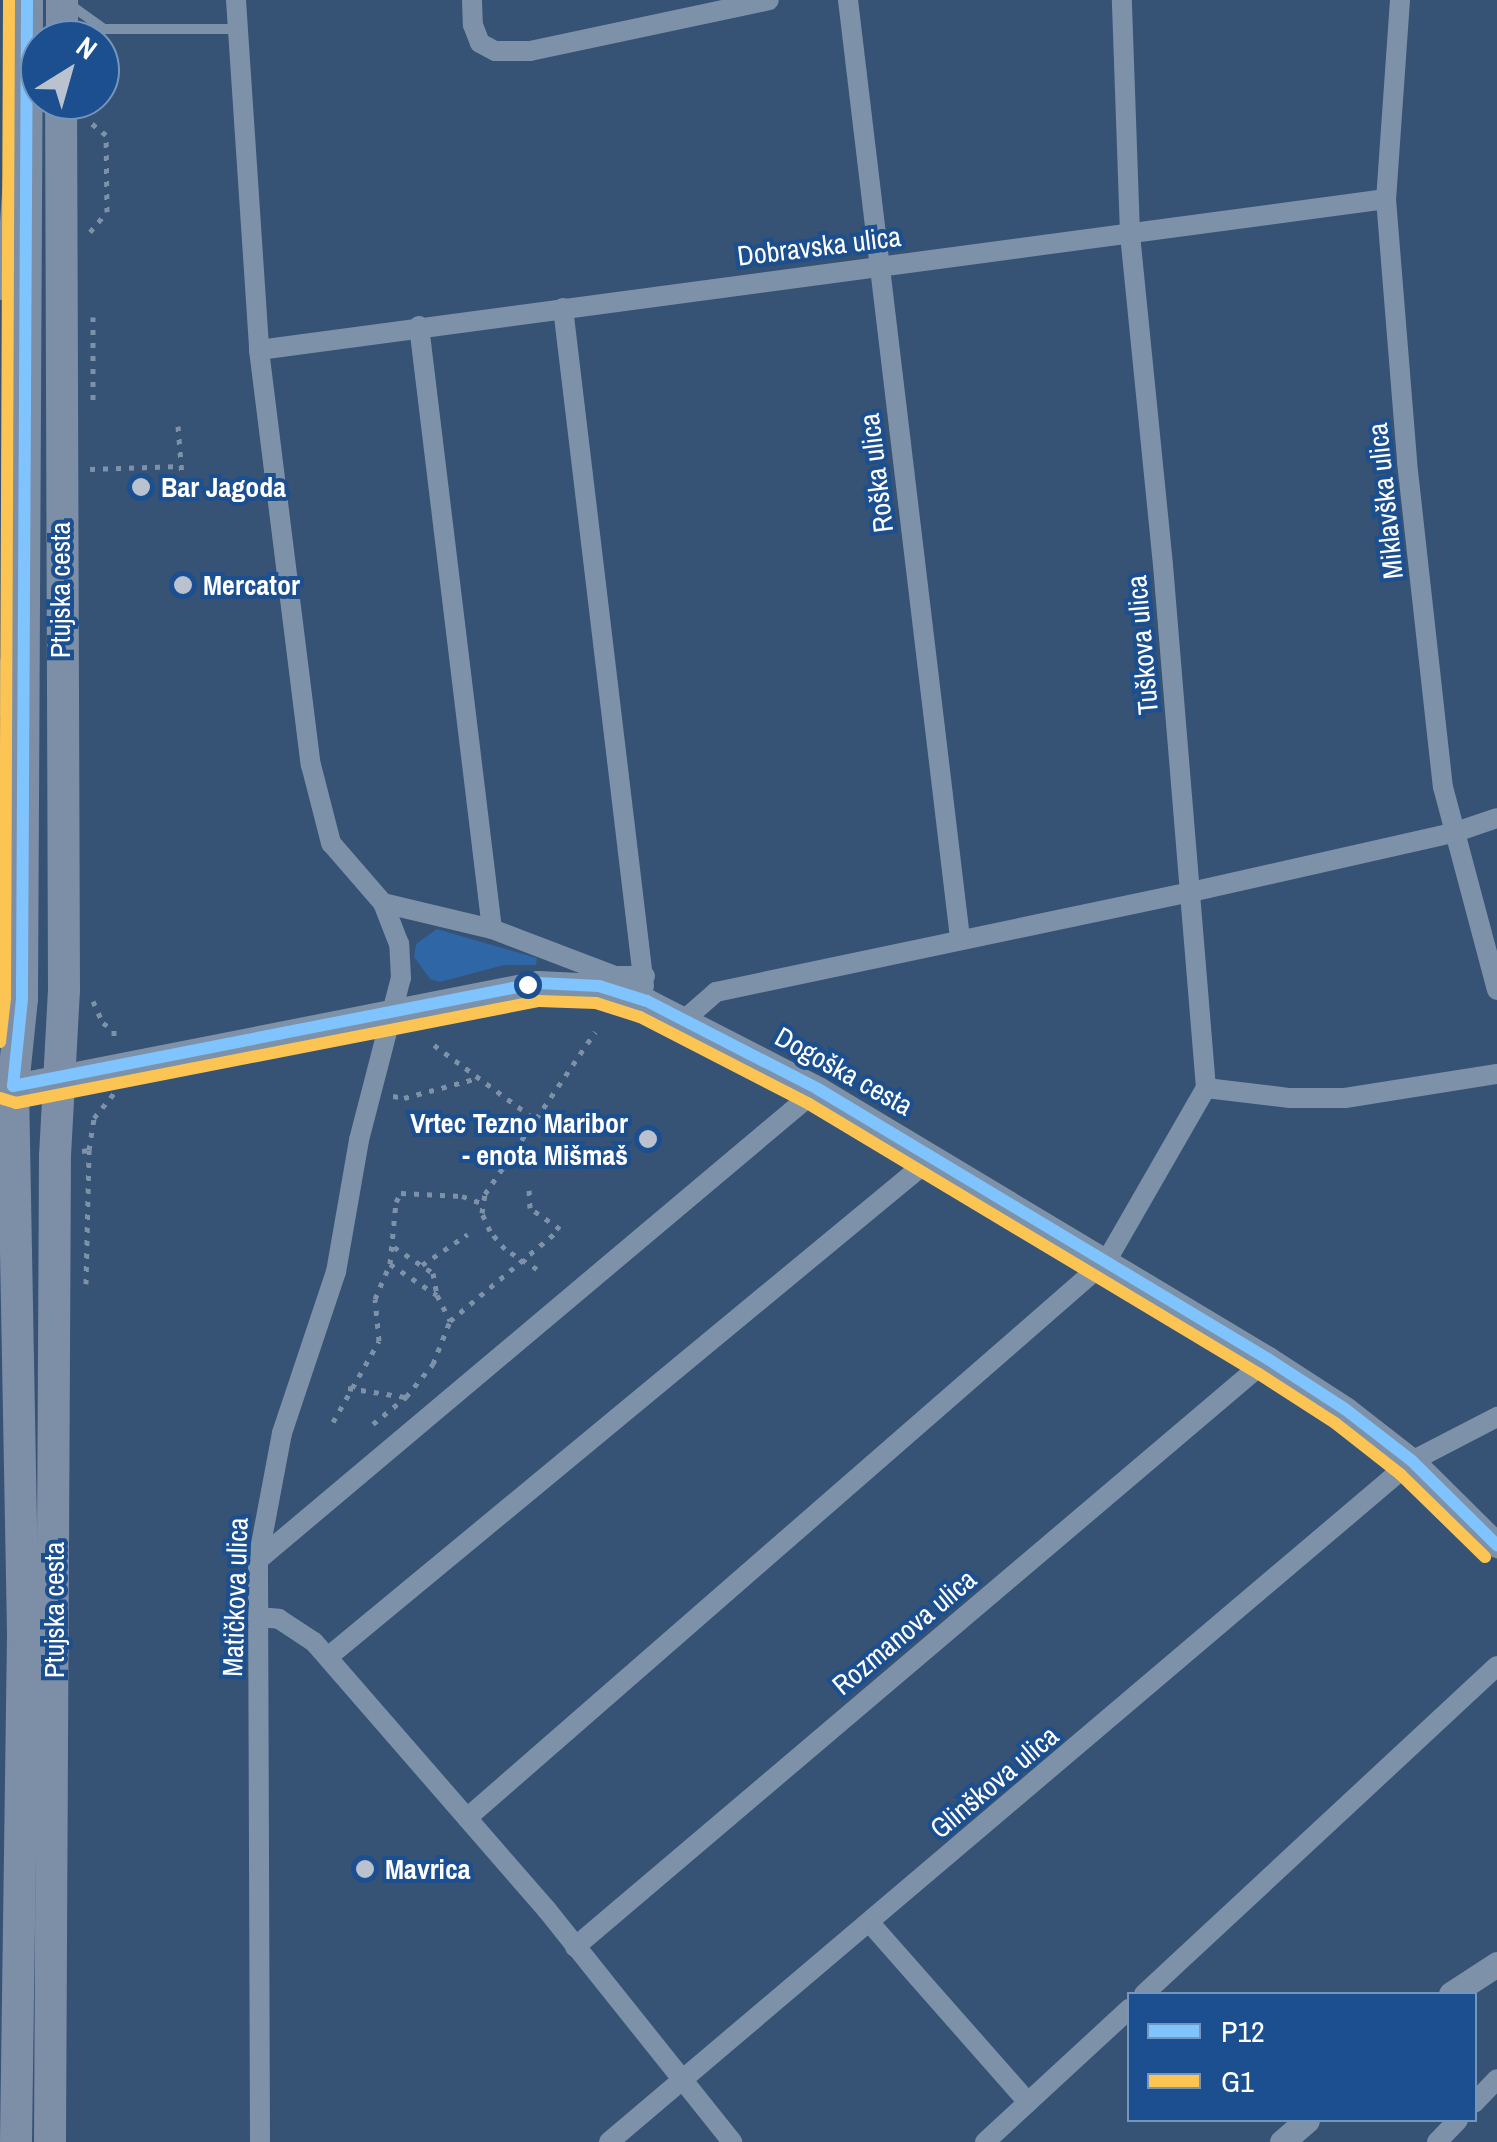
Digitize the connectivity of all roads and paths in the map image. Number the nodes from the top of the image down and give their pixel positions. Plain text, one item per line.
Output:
1 (236, 0) edge
2 (472, 0) edge
3 (769, 0) edge
4 (848, 0) edge
5 (1122, 0) edge
6 (1400, 0) edge
7 (62, 1) edge
8 (20, 5) edge
9 (93, 20) edge
10 (120, 29) edge
11 (236, 29) junction
12 (71, 120) edge
13 (77, 120) edge
14 (26, 152) junction
15 (1386, 199) junction
16 (90, 232) dead end
17 (1130, 234) junction
18 (878, 266) junction
19 (0, 294) edge
20 (563, 308) junction
21 (419, 326) junction
22 (259, 350) junction
23 (178, 426) dead end
24 (181, 466) junction
25 (90, 469) dead end
26 (182, 476) dead end
27 (12, 539) edge
28 (24, 634) junction
29 (0, 710) edge
30 (1497, 818) edge
31 (1453, 833) junction
32 (1191, 892) junction
33 (383, 904) junction
34 (492, 929) junction
35 (960, 938) junction
36 (643, 988) junction
37 (1497, 990) edge
38 (390, 1011) junction
39 (684, 1020) junction
40 (596, 1032) dead end
41 (434, 1046) dead end
42 (1497, 1074) edge
43 (478, 1078) junction
44 (58, 1079) junction
45 (7, 1088) edge
46 (1206, 1088) junction
47 (818, 1089) junction
48 (390, 1095) dead end
49 (536, 1120) junction
50 (934, 1156) junction
51 (529, 1190) dead end
52 (484, 1204) junction
53 (468, 1234) dead end
54 (394, 1247) junction
55 (522, 1260) junction
56 (1108, 1260) junction
57 (390, 1264) junction
58 (422, 1265) junction
59 (537, 1269) dead end
60 (437, 1295) junction
61 (450, 1321) junction
62 (1268, 1359) junction
63 (348, 1388) junction
64 (406, 1397) junction
65 (1497, 1417) edge
66 (333, 1422) dead end
67 (373, 1424) dead end
68 (1412, 1461) junction
69 (1497, 1545) edge
70 (258, 1560) junction
71 (258, 1616) junction
72 (328, 1657) junction
73 (1497, 1666) edge
74 (467, 1818) junction
75 (870, 1924) junction
76 (575, 1946) junction
77 (1497, 1964) edge
78 (1146, 1992) edge
79 (1454, 1992) edge
80 (1127, 2011) edge
81 (682, 2079) junction
82 (1497, 2079) edge
83 (1477, 2099) edge
84 (1028, 2102) junction
85 (1305, 2122) edge
86 (1456, 2122) edge
87 (16, 2142) edge
88 (50, 2142) edge
89 (260, 2142) edge
90 (608, 2142) edge
91 (732, 2142) edge
92 (984, 2142) edge
93 (1282, 2142) edge
94 (1437, 2142) edge

1 - 11 street
2 - 3 street
4 - 18 street, Roška ulica
5 - 17 street, Tuškova ulica
6 - 15 street, Miklavška ulica
7 - 9 lane
8 - 14 main road, Ptujska cesta
10 - 11 lane
11 - 22 street
12 - 44 main road, Ptujska cesta
13 - 16 path
14 - 19 lane, Ptujska cesta
14 - 27 main road, Ptujska cesta
15 - 17 street, Dobravska ulica
15 - 31 street, Miklavška ulica
17 - 18 street, Dobravska ulica
17 - 32 street, Tuškova ulica
18 - 20 street, Dobravska ulica
18 - 35 street, Roška ulica
20 - 21 street, Dobravska ulica
20 - 36 street
21 - 22 street, Dobravska ulica
21 - 34 street
22 - 33 street
23 - 24 path
24 - 25 path
24 - 26 path
27 - 28 main road, Ptujska cesta
28 - 29 lane
28 - 45 main road, Ptujska cesta
30 - 31 street
31 - 32 street
31 - 37 street, Miklavška ulica
32 - 35 street
32 - 46 street, Tuškova ulica
33 - 34 street
33 - 38 street
34 - 36 street
35 - 39 street
36 - 38 street, Dogoška cesta
36 - 39 street, Dogoška cesta
38 - 44 street, Dogoška cesta
38 - 70 street, Matičkova ulica
39 - 47 street, Dogoška cesta
40 - 49 path
41 - 43 path
42 - 46 street
43 - 48 path
43 - 49 path
44 - 45 street
44 - 88 main road, Ptujska cesta
45 - 87 main road, Ptujska cesta
46 - 56 street
47 - 50 street, Dogoška cesta
47 - 70 street
49 - 52 path
50 - 56 street, Dogoška cesta
50 - 72 street
51 - 55 path
52 - 54 path
52 - 55 path
53 - 58 path
54 - 57 path
54 - 58 path
55 - 59 path
55 - 61 path
56 - 62 street, Dogoška cesta
56 - 74 street
57 - 60 path
57 - 63 path
58 - 60 path
60 - 61 path
61 - 64 path
62 - 68 street, Dogoška cesta
62 - 76 street, Rozmanova ulica
63 - 64 path
63 - 66 path
64 - 67 path
65 - 68 street, Glinškova ulica
68 - 69 street, Dogoška cesta
68 - 75 street, Glinškova ulica
70 - 71 street, Matičkova ulica
71 - 72 street
71 - 89 street, Matičkova ulica
72 - 74 street
73 - 78 street
74 - 76 street
75 - 81 street, Glinškova ulica
75 - 84 street
76 - 81 street
77 - 79 street
80 - 84 street
81 - 90 street, Glinškova ulica
81 - 91 street
82 - 83 street
84 - 92 street
85 - 93 street
86 - 94 street

